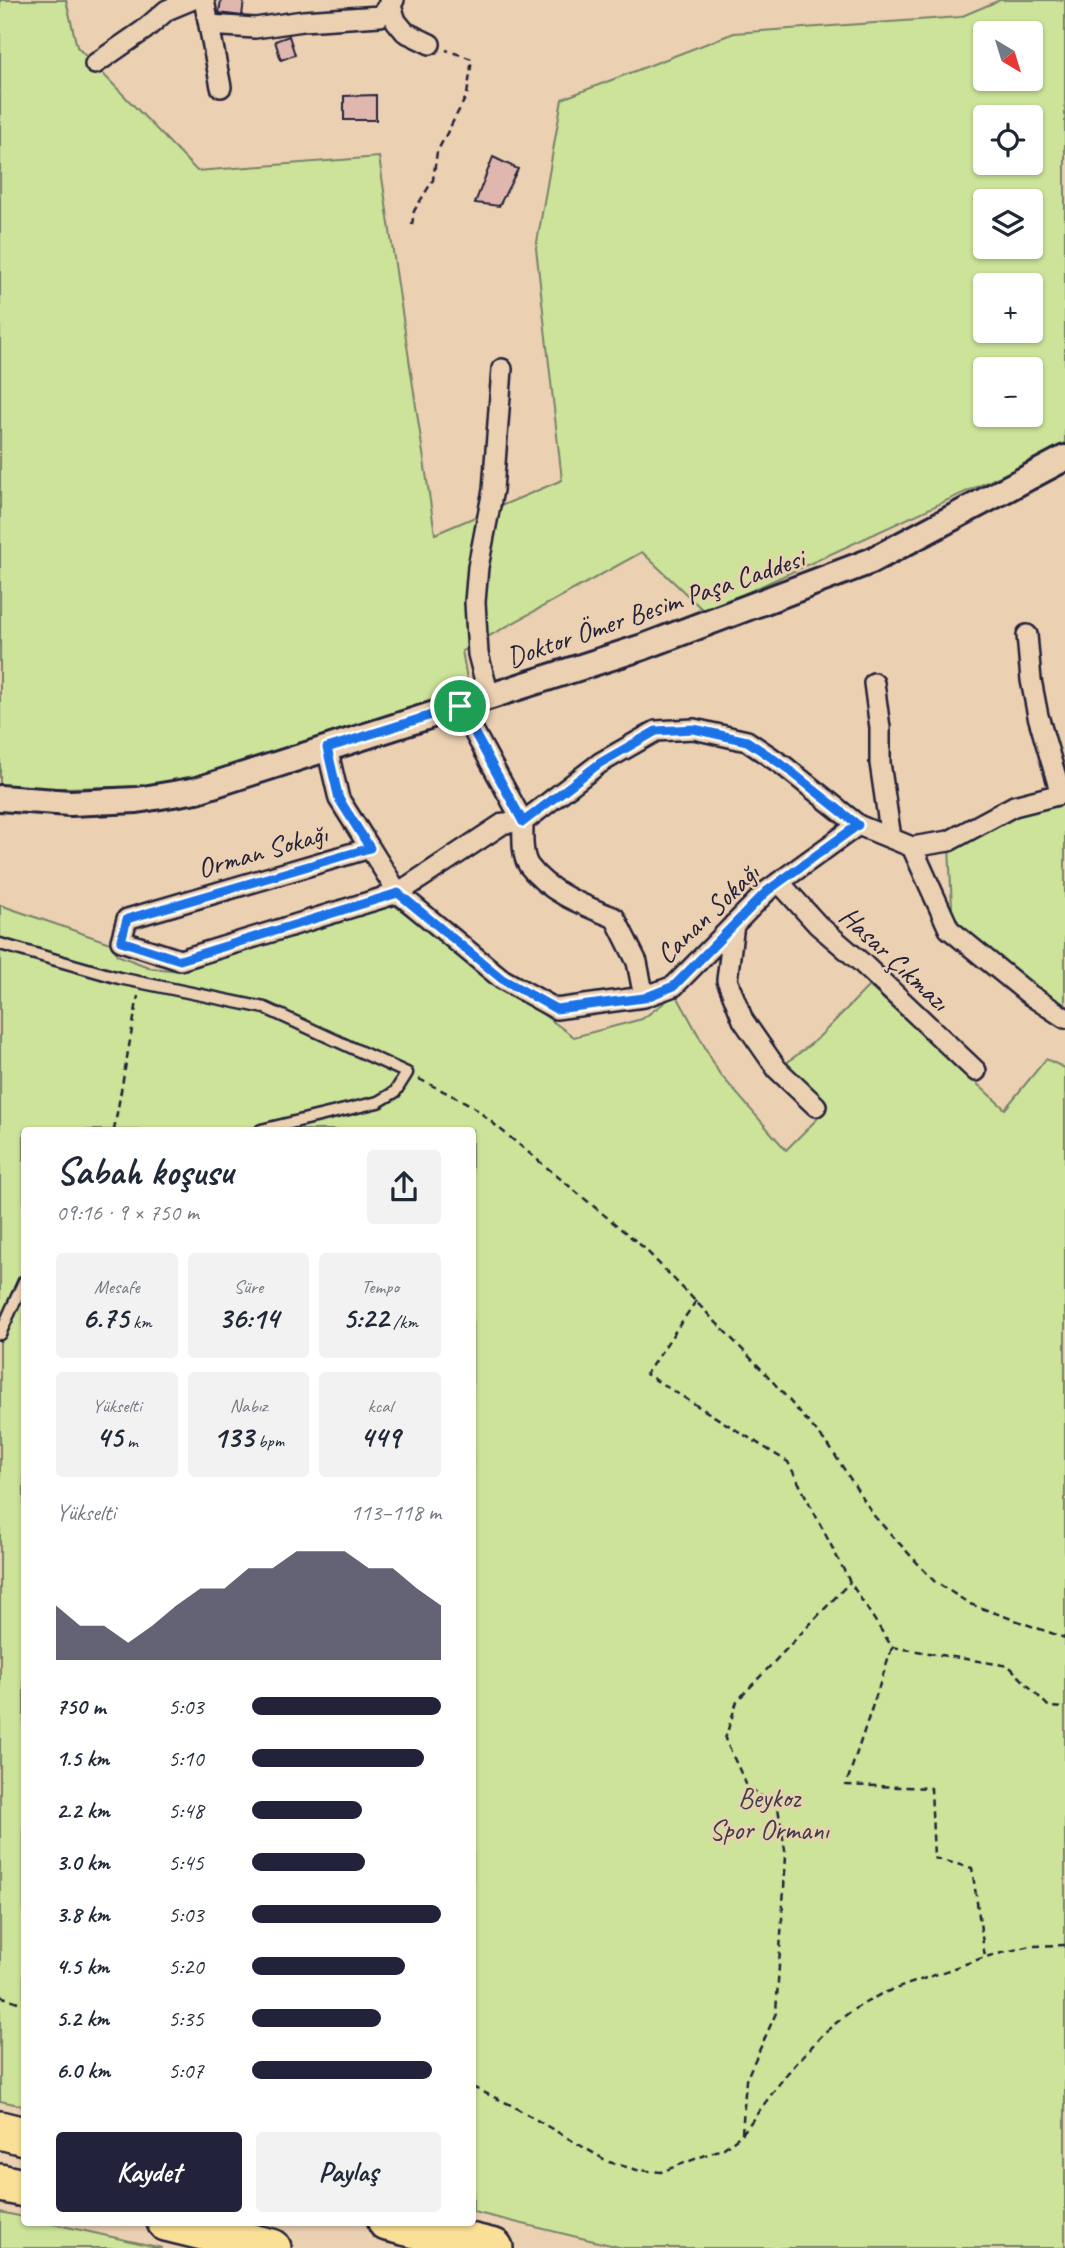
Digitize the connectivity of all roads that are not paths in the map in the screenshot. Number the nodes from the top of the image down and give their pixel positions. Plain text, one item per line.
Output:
1 (191, 0) edge
2 (204, 0) edge
3 (391, 1) edge
4 (209, 25) junction
5 (430, 44) road end
6 (95, 64) dead end
7 (221, 86) dead end
8 (502, 369) dead end
9 (1065, 458) edge
10 (1027, 635) dead end
11 (874, 683) dead end
12 (489, 696) junction
13 (460, 706) junction
14 (327, 748) junction
15 (1063, 793) edge
16 (0, 798) edge
17 (523, 822) junction
18 (858, 825) junction
19 (891, 838) junction
20 (912, 847) junction
21 (370, 848) junction
22 (779, 883) junction
23 (398, 893) junction
24 (734, 925) junction
25 (0, 944) edge
26 (644, 998) junction
27 (1065, 1018) edge
28 (976, 1071) dead end
29 (816, 1106) dead end
30 (274, 1127) edge
31 (21, 1288) edge
32 (0, 1334) edge
33 (0, 2130) edge
34 (21, 2135) edge
35 (0, 2183) edge
36 (21, 2187) edge
37 (182, 2226) edge
38 (403, 2226) edge
39 (272, 2248) edge
40 (494, 2248) edge

1 - 6 street
2 - 4 street
3 - 4 street
3 - 5 street
4 - 7 street
8 - 12 street
9 - 12 street, Doktor Ömer Besim Paşa Caddesi
10 - 15 street
11 - 19 street
12 - 13 street, Doktor Ömer Besim Paşa Caddesi
13 - 14 street, Doktor Ömer Besim Paşa Caddesi
13 - 17 street
14 - 16 street, Doktor Ömer Besim Paşa Caddesi
14 - 21 street, Orman Sokağı
15 - 20 street
17 - 18 street
17 - 23 street
17 - 26 street
18 - 19 street
18 - 22 street, Canan Sokağı
19 - 20 street
20 - 27 street
21 - 23 street, Canan Sokağı
21 - 23 street, Orman Sokağı
22 - 24 street, Canan Sokağı
22 - 28 street, Hasar Çıkmazı
23 - 26 street, Canan Sokağı
24 - 26 street, Canan Sokağı
24 - 29 street
25 - 30 lane
31 - 32 lane
33 - 34 highway
35 - 36 highway
37 - 39 highway
38 - 40 highway

